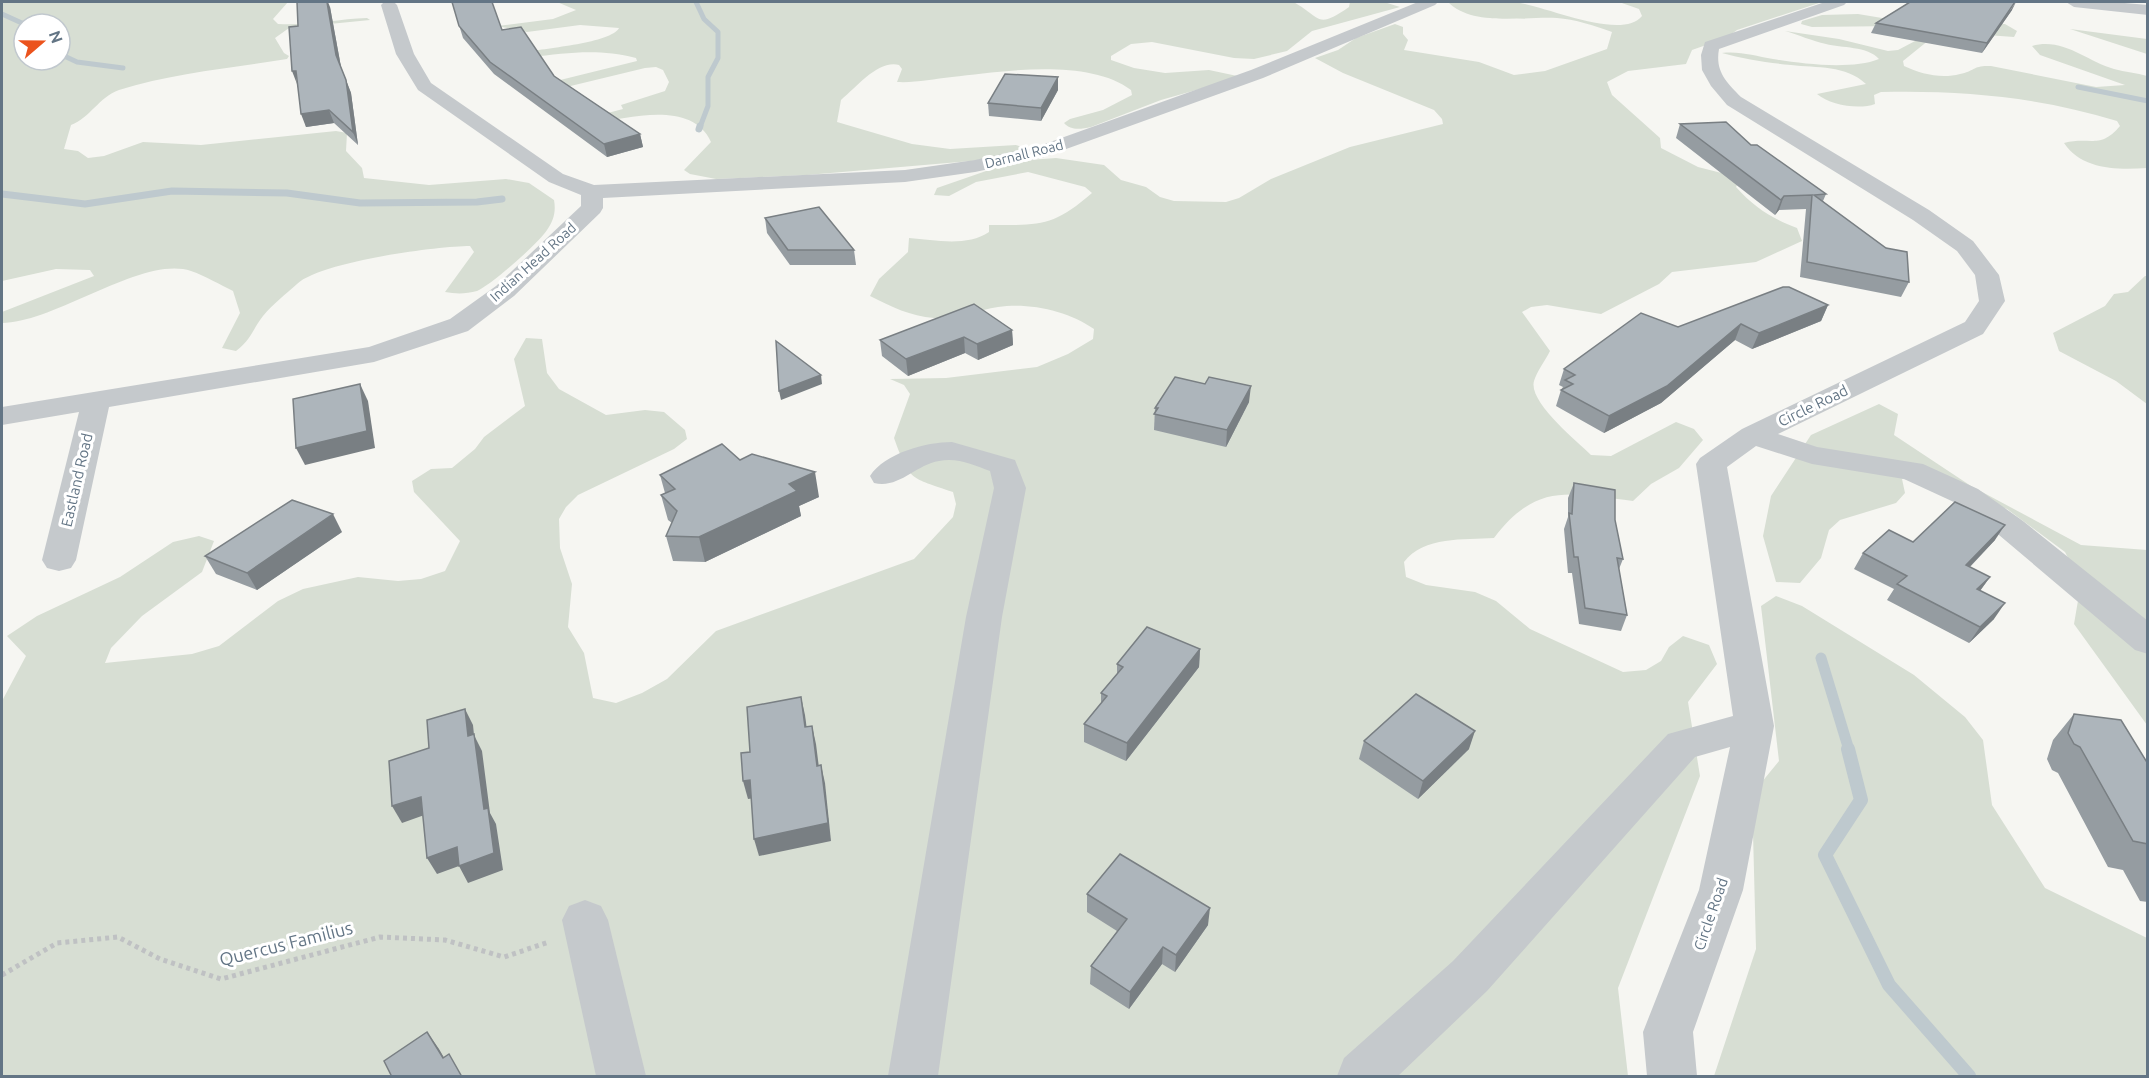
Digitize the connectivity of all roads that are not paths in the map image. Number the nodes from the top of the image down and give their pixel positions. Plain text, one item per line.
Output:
1 (1425, 2) edge
2 (1839, 2) edge
3 (2074, 2) edge
4 (389, 5) dead end
5 (2148, 10) edge
6 (592, 192) junction
7 (96, 401) junction
8 (2, 416) edge
9 (1752, 435) junction
10 (885, 476) dead end
11 (59, 560) dead end
12 (2148, 641) edge
13 (1754, 726) junction
14 (586, 925) road end
15 (621, 1077) edge
16 (913, 1077) edge
17 (1362, 1077) edge
18 (1672, 1077) edge

1 - 6 street, Darnall Road
2 - 9 street, Circle Road
3 - 5 street
4 - 6 street
6 - 7 street, Indian Head Road
7 - 8 street, Indian Head Road
7 - 11 street, Eastland Road
9 - 12 street
9 - 13 street, Circle Road
10 - 16 street
13 - 17 street
13 - 18 street, Circle Road
14 - 15 street

